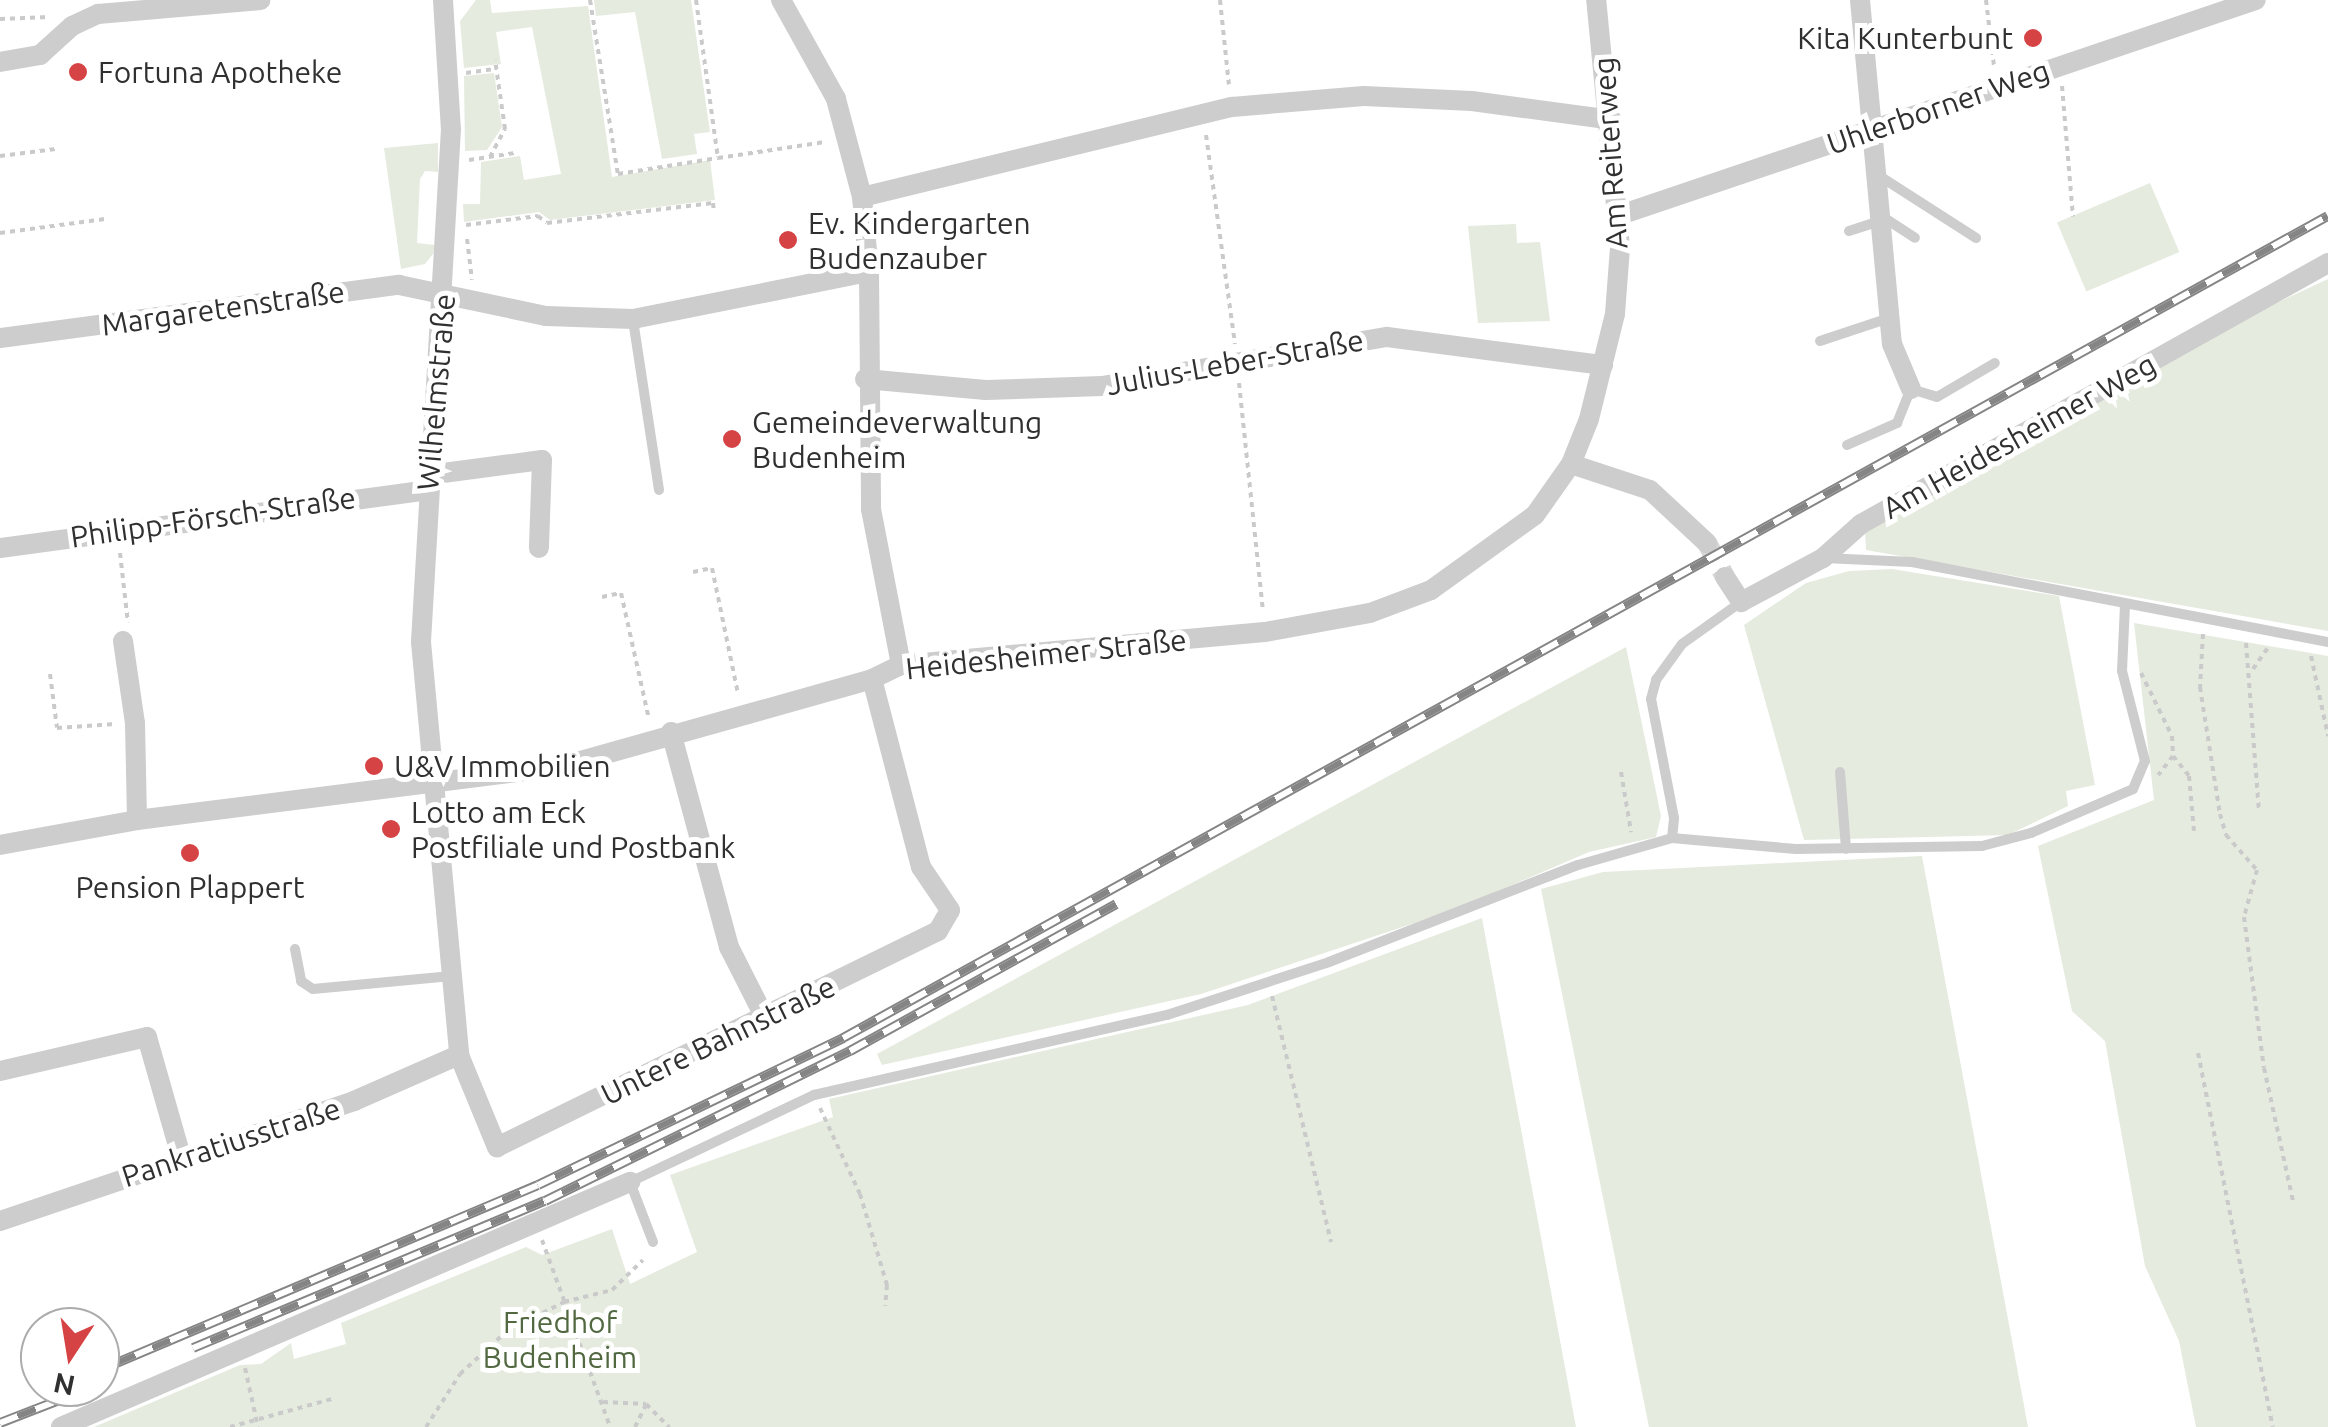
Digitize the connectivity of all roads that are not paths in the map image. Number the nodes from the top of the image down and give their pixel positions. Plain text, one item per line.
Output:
1 (260, 0) edge
2 (442, 0) edge
3 (782, 0) edge
4 (1596, 0) edge
5 (1860, 0) edge
6 (2256, 0) edge
7 (0, 62) edge
8 (1612, 120) junction
9 (1876, 128) junction
10 (1881, 178) junction
11 (862, 197) junction
12 (1620, 215) junction
13 (1884, 218) junction
14 (1849, 231) dead end
15 (1915, 238) dead end
16 (1976, 238) dead end
17 (2328, 263) edge
18 (869, 272) junction
19 (444, 296) junction
20 (1890, 318) junction
21 (633, 319) junction
22 (0, 338) edge
23 (1820, 341) dead end
24 (1995, 363) dead end
25 (1602, 365) junction
26 (865, 378) junction
27 (1911, 388) junction
28 (1847, 445) dead end
29 (1571, 464) junction
30 (427, 482) junction
31 (660, 490) dead end
32 (1707, 543) tunnel mouth
33 (0, 548) edge
34 (540, 548) dead end
35 (1823, 558) junction
36 (1726, 577) tunnel mouth
37 (1742, 602) junction
38 (2125, 604) junction
39 (122, 641) road end
40 (2328, 642) edge
41 (901, 665) junction
42 (872, 679) junction
43 (662, 735) junction
44 (1840, 772) dead end
45 (435, 784) junction
46 (137, 820) junction
47 (1672, 838) junction
48 (0, 845) edge
49 (1846, 849) junction
50 (295, 948) dead end
51 (452, 976) junction
52 (764, 1018) junction
53 (459, 1055) junction
54 (0, 1071) edge
55 (497, 1146) joint
56 (180, 1156) junction
57 (630, 1182) junction
58 (0, 1222) edge
59 (653, 1242) dead end
60 (61, 1427) edge

1 - 7 street
2 - 19 street, Wilhelmstraße
3 - 11 street
4 - 8 street, Am Reiterweg
5 - 9 street
6 - 9 street, Uhlerborner Weg
8 - 11 street
8 - 12 street, Am Reiterweg
9 - 10 street
9 - 12 street, Uhlerborner Weg
10 - 13 street
10 - 16 lane
11 - 18 street
12 - 25 street, Am Reiterweg
13 - 14 lane
13 - 15 lane
13 - 20 street
17 - 35 street, Am Heidesheimer Weg
18 - 21 street, Margaretenstraße
18 - 26 street
19 - 21 street, Margaretenstraße
19 - 22 street, Margaretenstraße
19 - 30 street, Wilhelmstraße
20 - 23 lane
20 - 27 street
21 - 31 lane
24 - 27 lane
25 - 26 street, Julius-Leber-Straße
25 - 29 street, Heidesheimer Straße
26 - 41 street
27 - 28 lane
29 - 32 street
29 - 41 street, Heidesheimer Straße
30 - 33 street, Philipp-Försch-Straße
30 - 34 street, Philipp-Försch-Straße
30 - 45 street, Wilhelmstraße
35 - 37 street, Am Heidesheimer Weg
35 - 38 lane
36 - 37 street
37 - 47 lane
38 - 40 lane
38 - 49 lane
39 - 46 street
41 - 42 street, Heidesheimer Straße
42 - 43 street, Heidesheimer Straße
42 - 52 street, Untere Bahnstraße
43 - 45 street, Heidesheimer Straße
43 - 52 street
44 - 49 lane
45 - 46 street, Heidesheimer Straße
45 - 51 street, Wilhelmstraße
46 - 48 street, Heidesheimer Straße
47 - 49 lane
47 - 57 lane
50 - 51 lane
51 - 53 street, Wilhelmstraße
52 - 55 street, Untere Bahnstraße
53 - 55 street, Wilhelmstraße
53 - 56 street, Pankratiusstraße
54 - 56 street
56 - 58 street, Pankratiusstraße
57 - 59 lane
57 - 60 street

